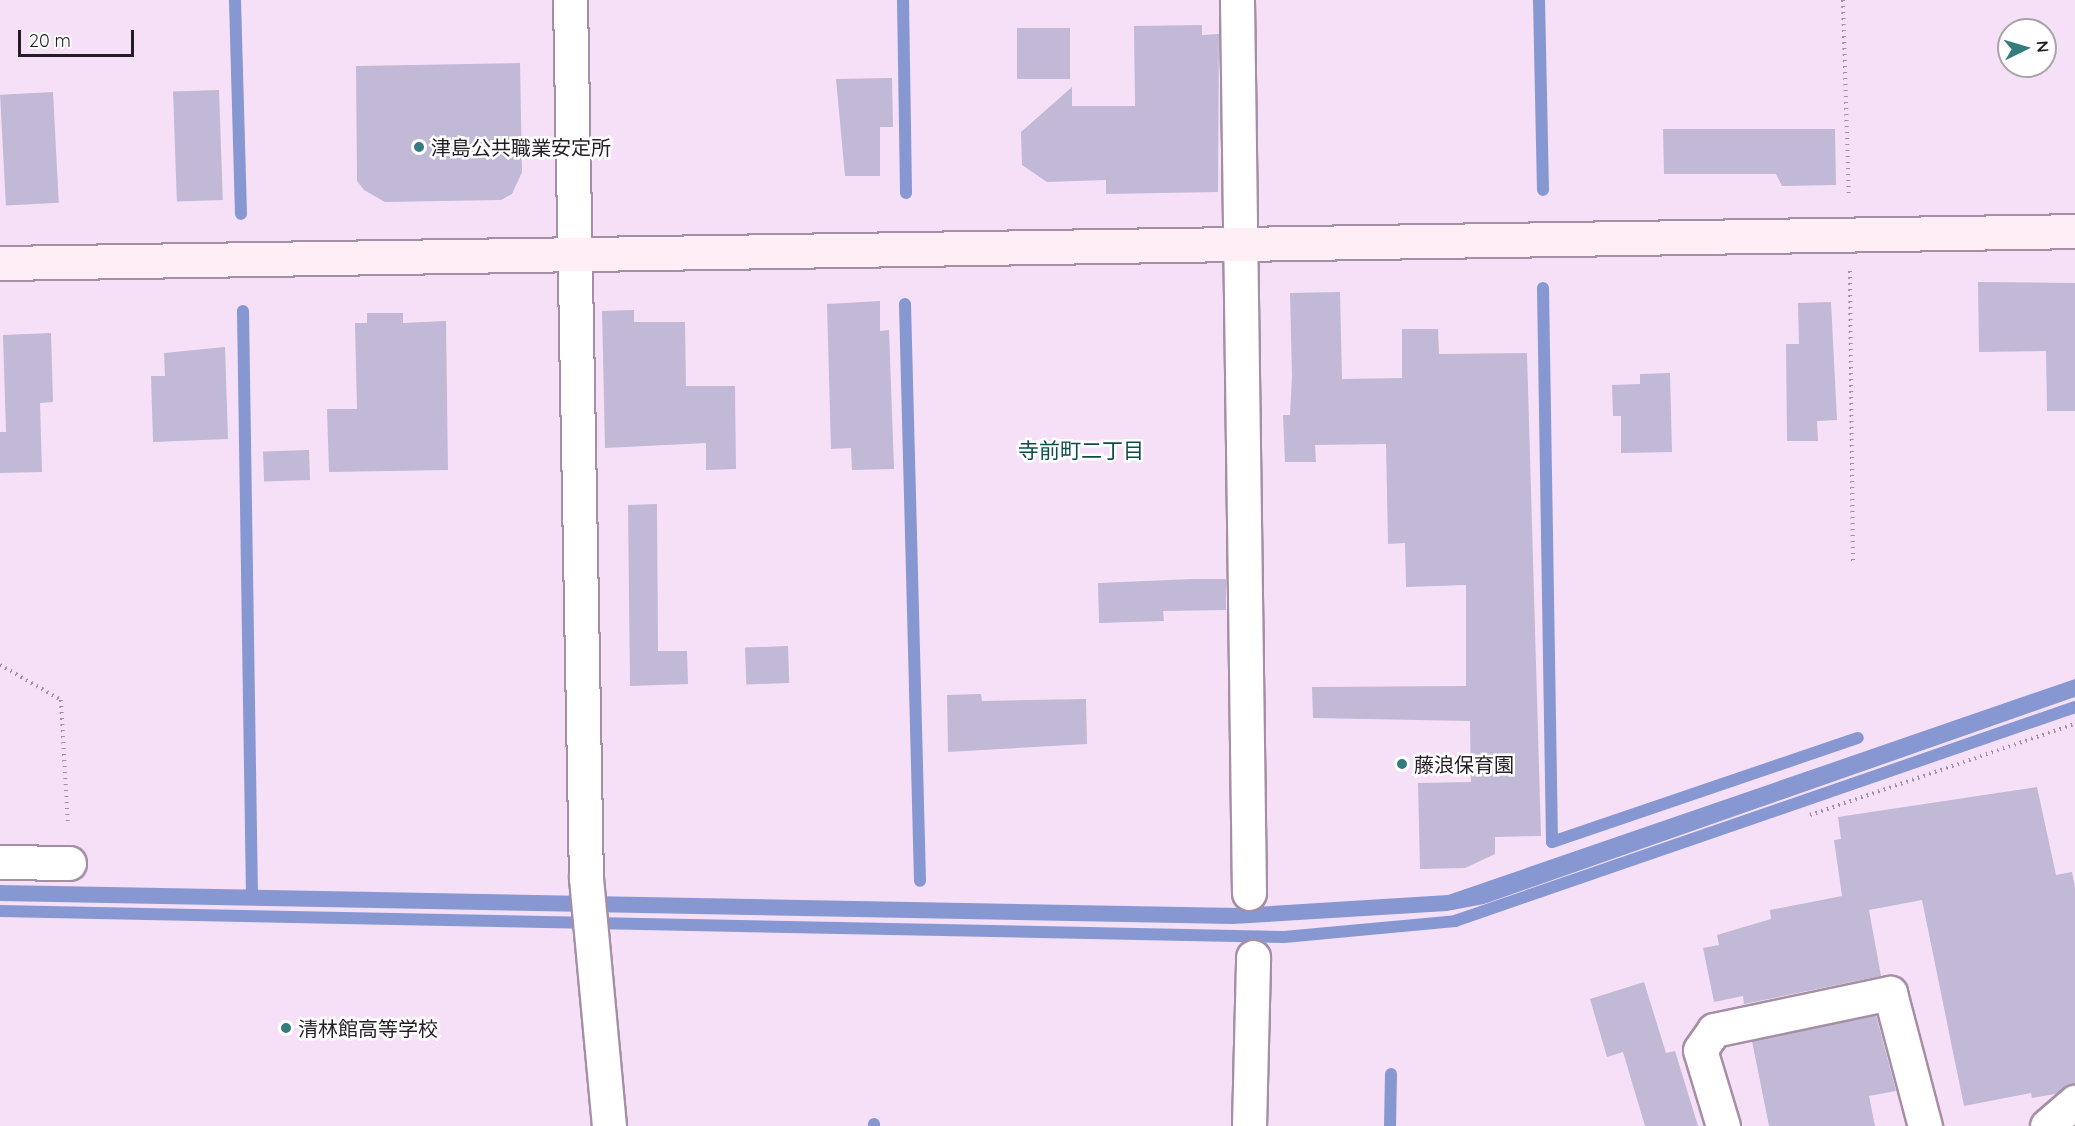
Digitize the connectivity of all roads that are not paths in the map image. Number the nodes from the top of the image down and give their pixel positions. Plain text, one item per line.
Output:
1 (570, 0) edge
2 (1237, 0) edge
3 (2075, 231) edge
4 (1240, 241) junction
5 (575, 257) junction
6 (0, 263) edge
7 (0, 862) edge
8 (69, 863) road end
9 (1249, 893) dead end
10 (1253, 957) dead end
11 (2075, 1102) edge
12 (609, 1126) edge
13 (1250, 1126) edge
14 (1723, 1126) edge
15 (1925, 1126) edge
16 (2047, 1126) edge

1 - 5 street
2 - 4 street
3 - 4 street
4 - 5 street
4 - 9 street
5 - 6 street
5 - 12 street
7 - 8 street
10 - 13 street
11 - 16 street
14 - 15 street

